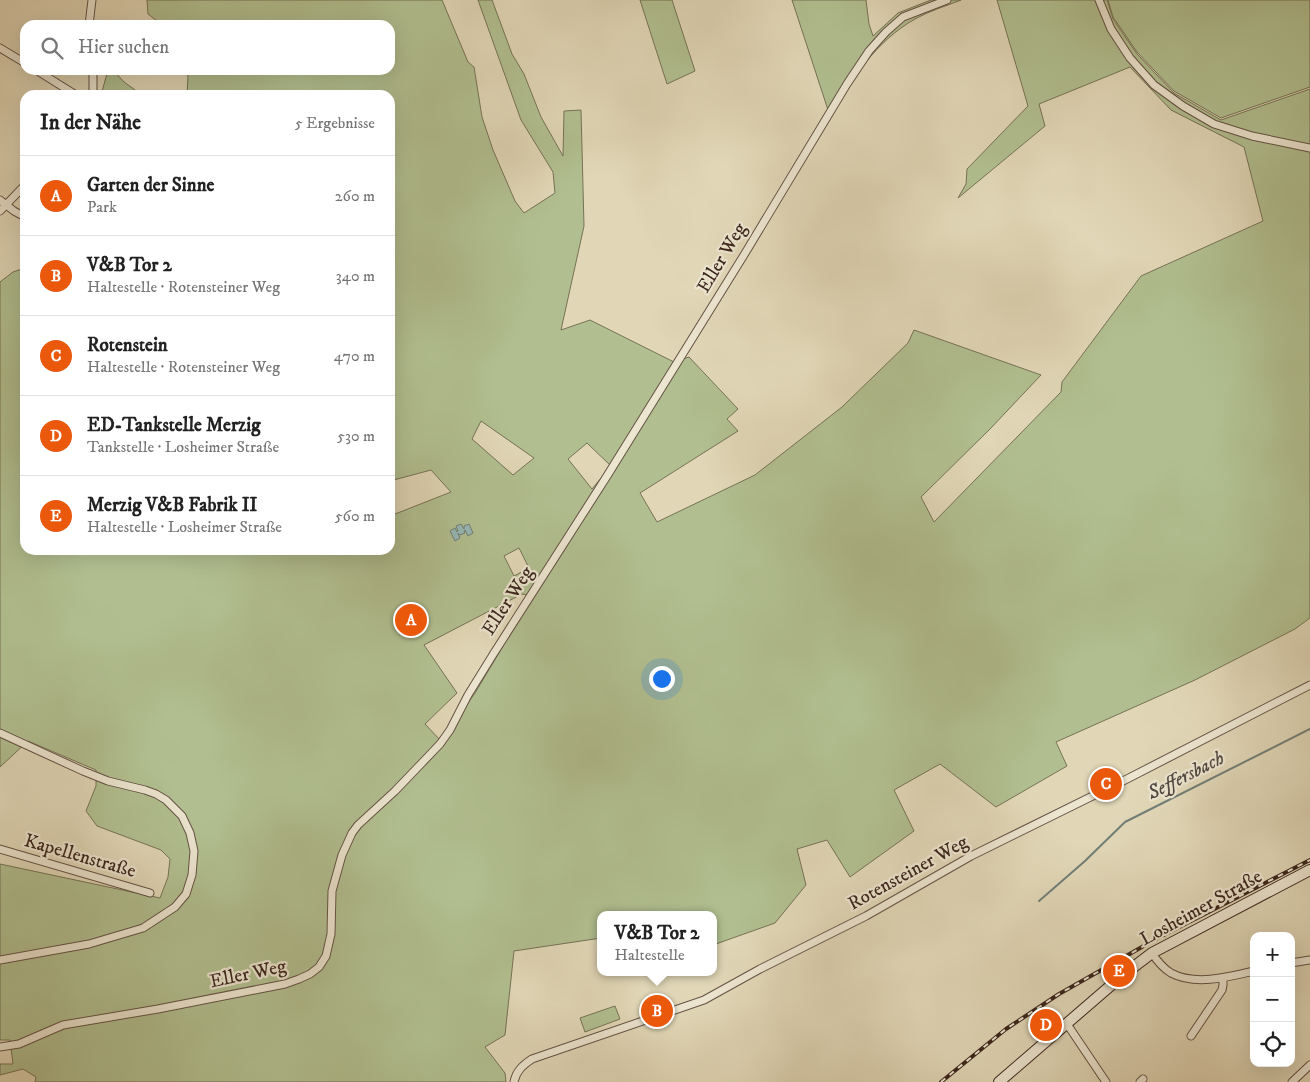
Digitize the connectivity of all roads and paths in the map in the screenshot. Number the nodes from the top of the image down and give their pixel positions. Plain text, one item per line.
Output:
1 (92, 0) edge
2 (947, 0) edge
3 (1099, 0) edge
4 (89, 20) edge
5 (0, 48) edge
6 (20, 61) edge
7 (44, 75) edge
8 (93, 75) edge
9 (68, 90) edge
10 (92, 90) edge
11 (1310, 148) edge
12 (20, 190) edge
13 (0, 200) edge
14 (7, 204) junction
15 (0, 212) edge
16 (20, 214) edge
17 (1310, 684) edge
18 (0, 734) edge
19 (0, 849) edge
20 (1310, 870) edge
21 (150, 893) dead end
22 (1152, 953) junction
23 (0, 960) edge
24 (1310, 960) edge
25 (1295, 962) edge
26 (1250, 972) edge
27 (1223, 978) junction
28 (1067, 1024) junction
29 (1191, 1036) dead end
30 (0, 1047) edge
31 (1310, 1065) edge
32 (515, 1078) edge
33 (999, 1082) edge
34 (1106, 1082) edge
35 (1292, 1082) edge

1 - 4 street
2 - 30 street, Eller Weg
3 - 11 street
5 - 6 street
7 - 9 street
8 - 10 street
12 - 14 street
13 - 14 street
14 - 15 street
14 - 16 street
17 - 32 street, Rotensteiner Weg
18 - 23 street
19 - 21 street, Kapellenstraße
20 - 22 main road, Losheimer Straße
22 - 27 street
22 - 28 main road, Losheimer Straße
24 - 25 street
26 - 27 street
27 - 29 street
28 - 33 main road, Losheimer Straße
28 - 34 street
31 - 35 street

